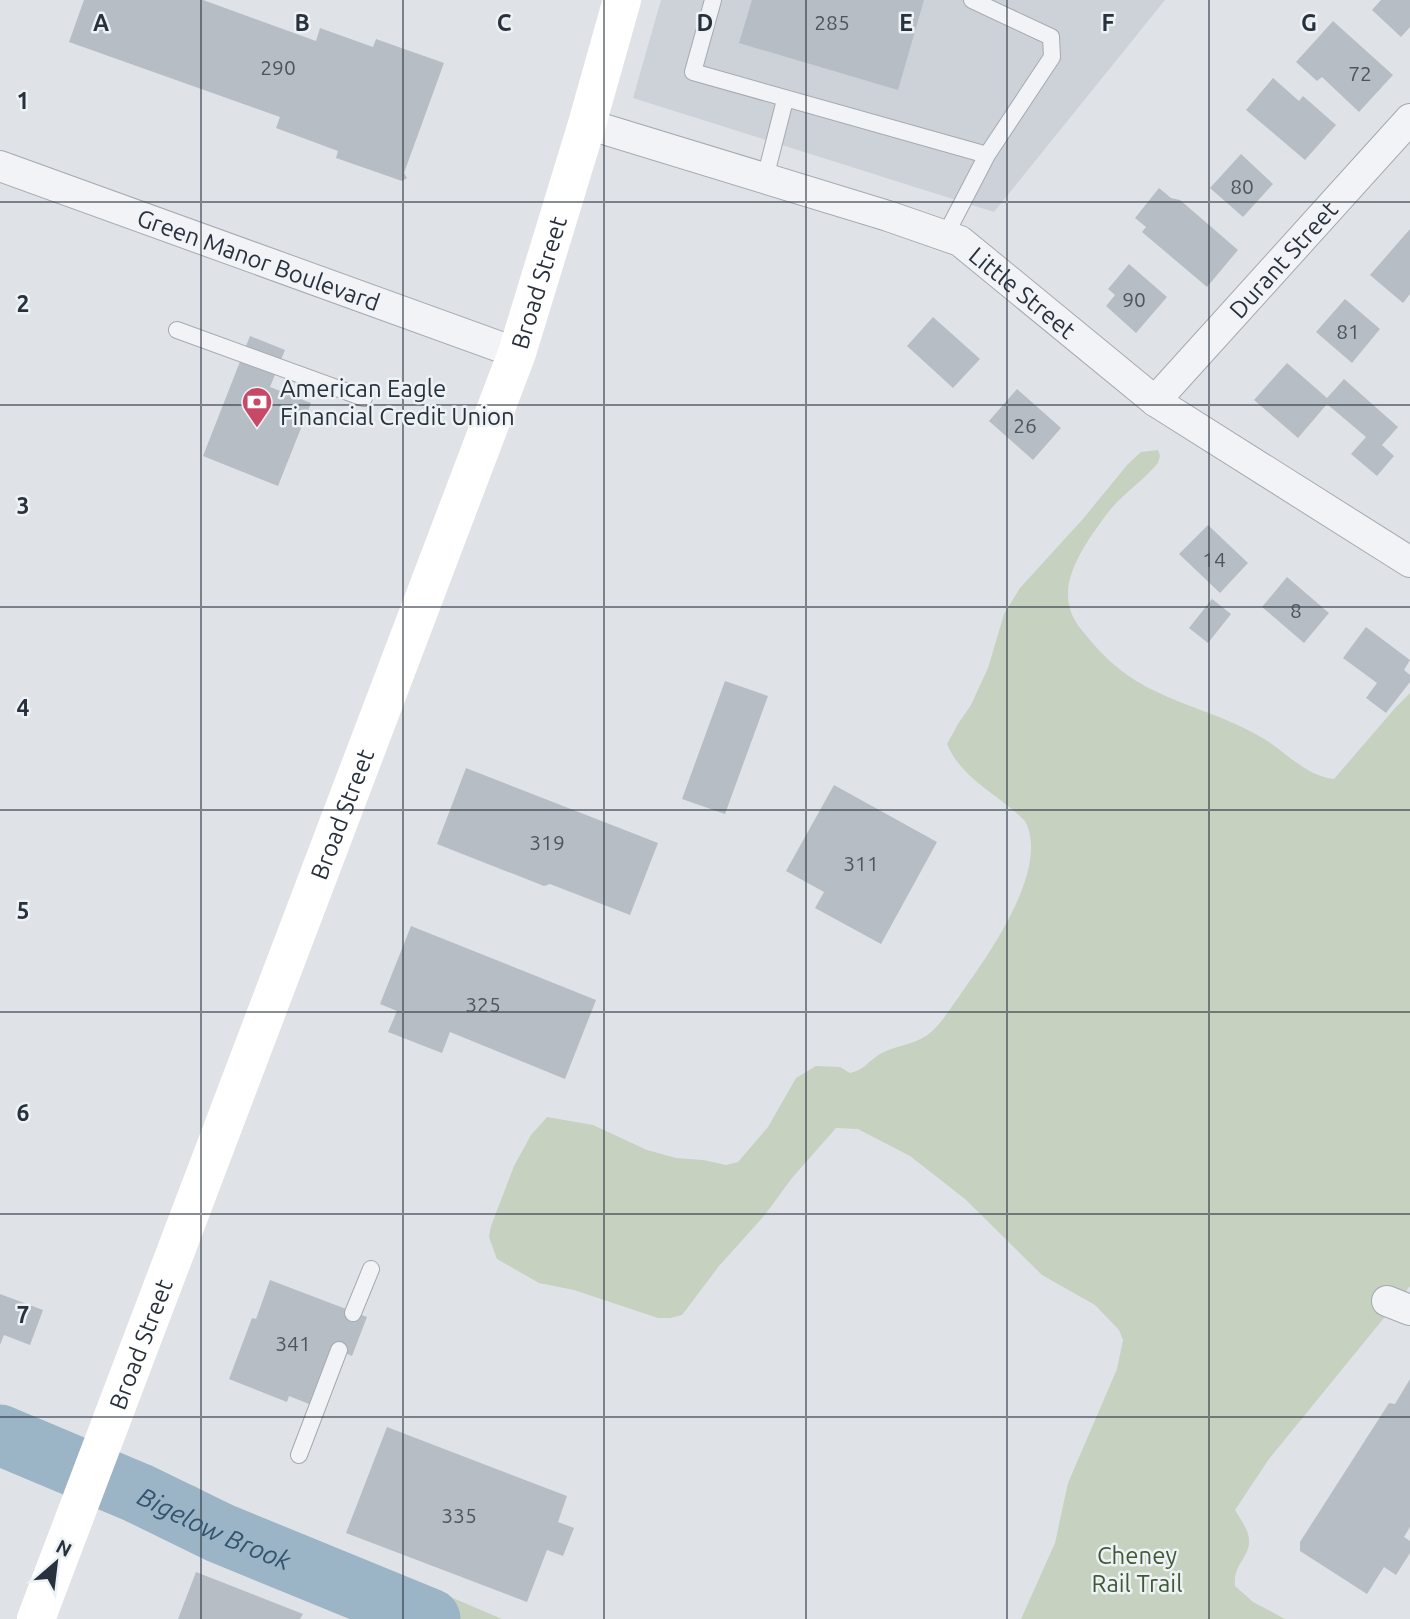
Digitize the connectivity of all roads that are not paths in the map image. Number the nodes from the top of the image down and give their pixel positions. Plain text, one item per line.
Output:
1 (622, 0) edge
2 (713, 0) edge
3 (972, 0) edge
4 (785, 100) junction
5 (1410, 119) edge
6 (587, 124) junction
7 (987, 155) junction
8 (0, 166) edge
9 (765, 178) junction
10 (945, 236) junction
11 (177, 330) dead end
12 (517, 353) junction
13 (364, 398) dead end
14 (1156, 401) junction
15 (1410, 562) edge
16 (371, 1269) dead end
17 (353, 1313) dead end
18 (339, 1350) dead end
19 (299, 1455) dead end
20 (36, 1619) edge

1 - 6 main road, Broad Street
2 - 4 lane
3 - 7 lane
4 - 7 lane
4 - 9 lane
5 - 14 street, Durant Street
6 - 9 street, Little Street
6 - 12 main road, Broad Street
7 - 10 lane
8 - 12 street, Green Manor Boulevard
9 - 10 street, Little Street
10 - 14 street, Little Street
11 - 13 lane
12 - 20 main road, Broad Street
14 - 15 street, Little Street
16 - 17 lane
18 - 19 lane

